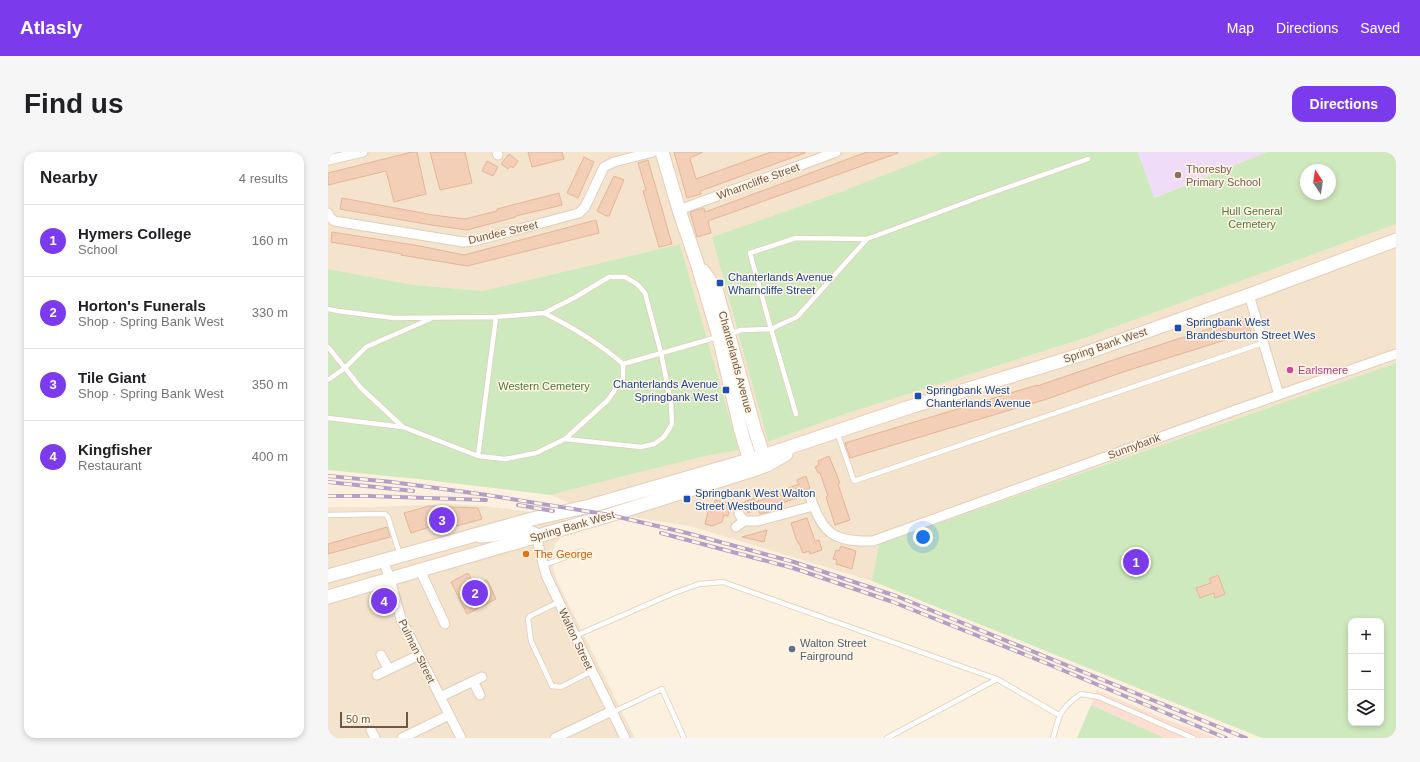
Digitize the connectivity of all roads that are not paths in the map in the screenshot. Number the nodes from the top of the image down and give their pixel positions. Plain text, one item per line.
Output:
1 (364, 152) edge
2 (653, 152) edge
3 (662, 152) edge
4 (836, 152) edge
5 (1088, 159) dead end
6 (328, 160) edge
7 (679, 210) junction
8 (328, 213) edge
9 (867, 239) junction
10 (1396, 240) edge
11 (1249, 295) junction
12 (328, 309) edge
13 (544, 313) junction
14 (496, 317) junction
15 (431, 318) junction
16 (771, 329) junction
17 (724, 336) junction
18 (1263, 343) junction
19 (328, 347) edge
20 (661, 353) junction
21 (1396, 354) edge
22 (623, 364) junction
23 (345, 368) junction
24 (328, 380) edge
25 (1279, 395) junction
26 (796, 414) dead end
27 (328, 418) edge
28 (403, 427) junction
29 (836, 432) junction
30 (565, 439) junction
31 (478, 456) junction
32 (758, 463) junction
33 (810, 496) dead end
34 (813, 506) junction
35 (328, 515) edge
36 (736, 527) dead end
37 (536, 536) junction
38 (459, 540) junction
39 (582, 551) dead end
40 (400, 555) junction
41 (383, 560) junction
42 (544, 566) junction
43 (420, 570) junction
44 (328, 576) edge
45 (390, 579) junction
46 (328, 597) edge
47 (559, 602) junction
48 (445, 624) dead end
49 (575, 636) junction
50 (381, 655) dead end
51 (419, 655) junction
52 (388, 668) junction
53 (592, 671) junction
54 (377, 675) dead end
55 (482, 677) dead end
56 (997, 679) junction
57 (473, 681) junction
58 (480, 695) dead end
59 (440, 697) junction
60 (612, 712) junction
61 (449, 715) junction
62 (1059, 715) junction
63 (402, 738) edge
64 (461, 738) edge
65 (555, 738) edge
66 (625, 738) edge
67 (684, 738) edge
68 (887, 738) edge
69 (1053, 738) edge
70 (1193, 738) edge

1 - 6 street
2 - 8 street, Dundee Street
3 - 7 street, Chanterlands Avenue
4 - 7 street, Wharncliffe Street
5 - 9 lane
7 - 17 street, Chanterlands Avenue
9 - 16 lane
9 - 16 lane
10 - 11 street, Spring Bank West
11 - 18 street
11 - 29 street, Spring Bank West
12 - 15 lane
13 - 14 lane
13 - 20 lane
13 - 22 lane
14 - 15 lane
14 - 31 lane
15 - 23 lane
16 - 17 lane
16 - 26 lane
17 - 20 lane
17 - 32 street, Chanterlands Avenue
18 - 25 street
18 - 29 lane
19 - 23 lane
20 - 22 lane
20 - 30 lane
21 - 25 street, Sunnybank
22 - 30 lane
23 - 24 lane
23 - 28 lane
25 - 34 street, Sunnybank
27 - 28 lane
28 - 31 lane
29 - 32 street, Spring Bank West
30 - 31 lane
32 - 37 street, Spring Bank West
32 - 38 street, Spring Bank West
33 - 34 street
34 - 36 street
35 - 40 lane
37 - 38 street
37 - 42 street, Walton Street
37 - 43 street, Spring Bank West
38 - 40 street, Spring Bank West
39 - 42 lane
40 - 41 street, Spring Bank West
41 - 44 street, Spring Bank West
41 - 45 street, Pulman Street
42 - 47 street, Walton Street
43 - 45 street, Spring Bank West
43 - 48 street
45 - 46 street, Spring Bank West
45 - 51 street, Pulman Street
47 - 49 street, Walton Street
47 - 53 lane
49 - 53 street, Walton Street
49 - 56 lane
50 - 52 street
51 - 52 street
51 - 59 street, Pulman Street
52 - 54 street
53 - 60 street, Walton Street
55 - 57 street
56 - 62 lane
56 - 68 lane
57 - 58 street
57 - 59 street
59 - 61 street, Pulman Street
60 - 65 street
60 - 66 street, Walton Street
60 - 67 lane
61 - 63 street
61 - 64 street, Pulman Street
62 - 69 lane
62 - 70 lane

